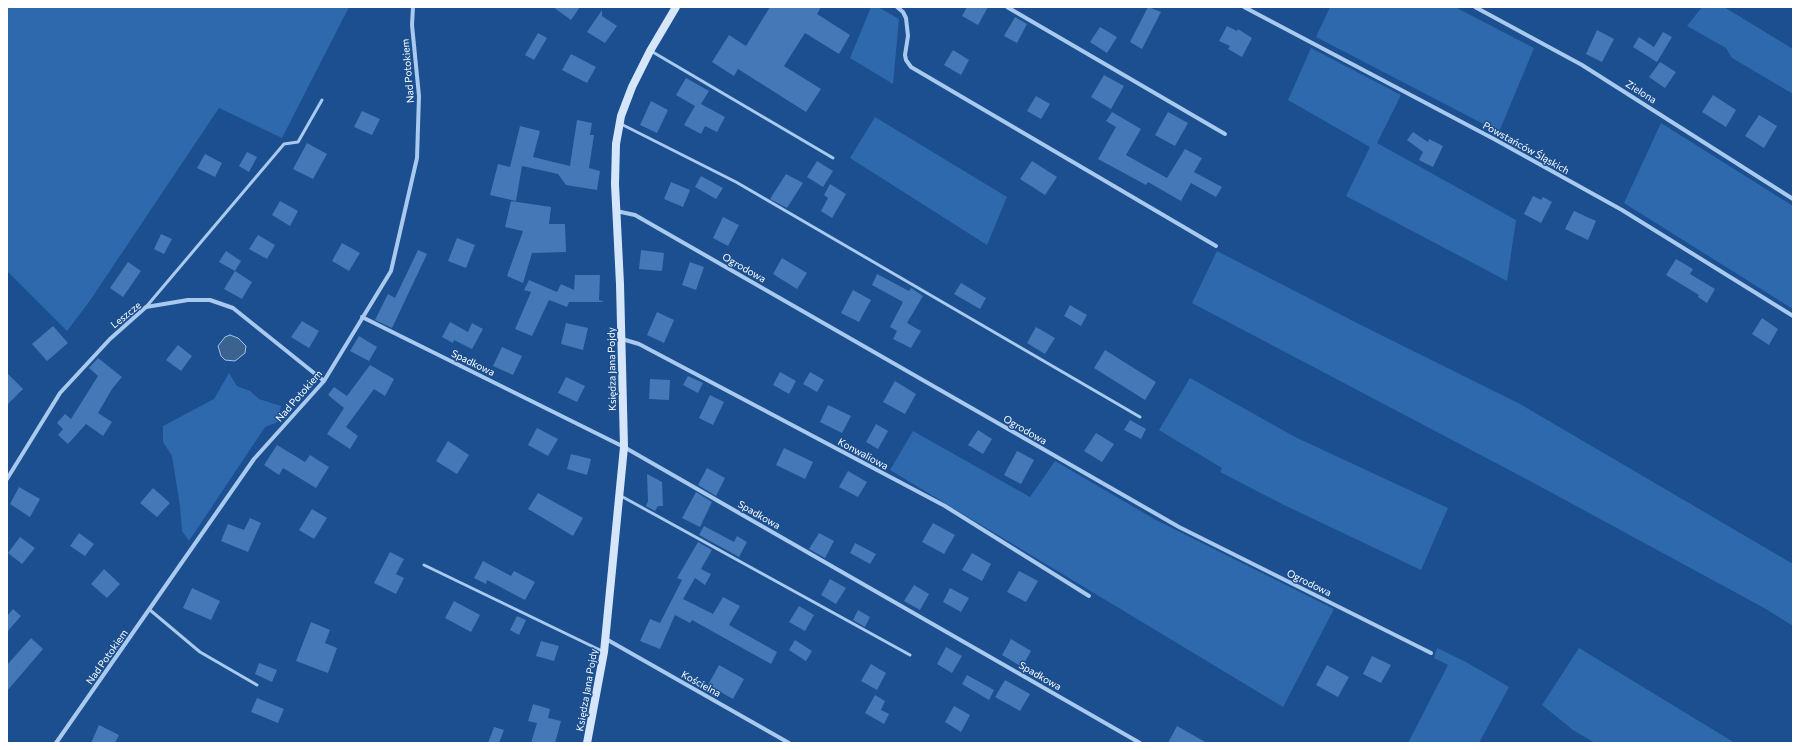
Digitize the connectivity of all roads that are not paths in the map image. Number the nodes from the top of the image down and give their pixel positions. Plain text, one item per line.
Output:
1 (413, 7) edge
2 (676, 7) edge
3 (898, 7) edge
4 (1007, 7) edge
5 (1244, 7) edge
6 (1475, 7) edge
7 (650, 51) junction
8 (322, 100) dead end
9 (620, 123) junction
10 (1225, 134) dead end
11 (833, 158) dead end
12 (1793, 199) edge
13 (616, 210) junction
14 (1216, 246) dead end
15 (146, 307) junction
16 (1793, 316) edge
17 (362, 317) junction
18 (622, 339) junction
19 (324, 381) junction
20 (1140, 417) dead end
21 (624, 447) junction
22 (7, 479) edge
23 (619, 496) junction
24 (424, 565) dead end
25 (1089, 596) dead end
26 (150, 610) junction
27 (606, 639) junction
28 (604, 652) junction
29 (1431, 652) dead end
30 (910, 655) dead end
31 (257, 685) dead end
32 (56, 743) edge
33 (587, 743) edge
34 (789, 743) edge
35 (1140, 743) edge

1 - 17 street, Nad Potokiem
2 - 7 street, Księdza Jana Pojdy
3 - 14 street
4 - 10 street
5 - 16 street, Powstańców Śląskich
6 - 12 street, Zielona
7 - 9 street, Księdza Jana Pojdy
7 - 11 lane
8 - 15 lane
9 - 13 street, Księdza Jana Pojdy
9 - 20 lane
13 - 18 street, Księdza Jana Pojdy
13 - 29 street, Ogrodowa
15 - 19 street, Leszcze
15 - 22 street, Leszcze
17 - 19 street, Nad Potokiem
17 - 21 street, Spadkowa
18 - 21 street, Księdza Jana Pojdy
18 - 25 street, Konwaliowa
19 - 26 street, Nad Potokiem
21 - 23 street, Księdza Jana Pojdy
21 - 35 street, Spadkowa
23 - 27 street, Księdza Jana Pojdy
23 - 30 lane
24 - 28 lane
26 - 31 lane
26 - 32 street, Nad Potokiem
27 - 28 street, Księdza Jana Pojdy
27 - 34 street, Kościelna
28 - 33 street, Księdza Jana Pojdy

